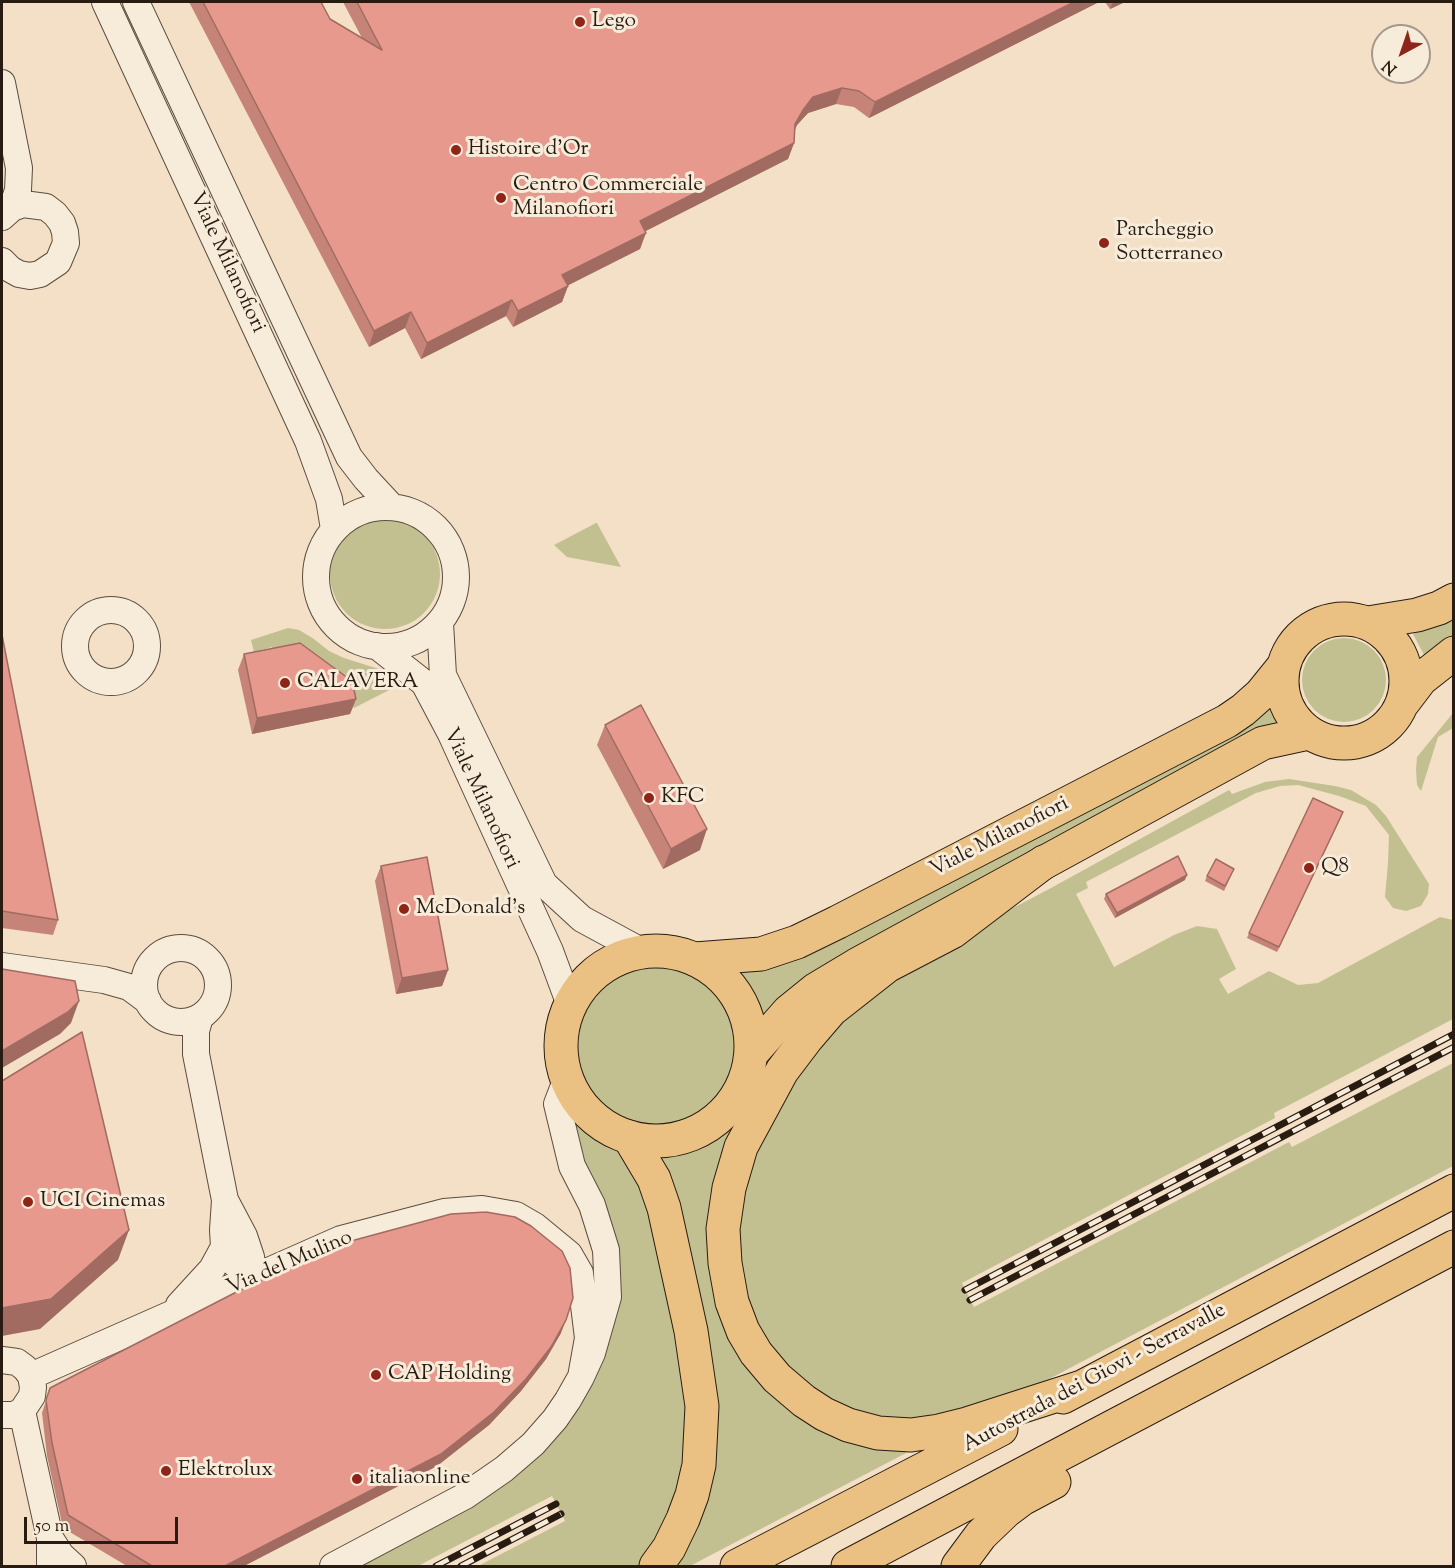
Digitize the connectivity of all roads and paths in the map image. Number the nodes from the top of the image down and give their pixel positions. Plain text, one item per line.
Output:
1 (105, 2) edge
2 (136, 2) edge
3 (2, 83) edge
4 (19, 168) junction
5 (46, 207) junction
6 (7, 212) edge
7 (2, 261) edge
8 (392, 507) junction
9 (334, 529) junction
10 (1454, 600) edge
11 (440, 623) junction
12 (1368, 623) junction
13 (377, 646) junction
14 (1454, 653) edge
15 (1282, 668) junction
16 (1402, 704) junction
17 (1308, 733) junction
18 (1044, 862) junction
19 (642, 952) junction
20 (696, 959) junction
21 (153, 961) junction
22 (2, 966) edge
23 (104, 980) junction
24 (148, 1001) junction
25 (570, 1005) junction
26 (200, 1017) junction
27 (171, 1020) junction
28 (196, 1054) junction
29 (751, 1054) junction
30 (567, 1078) junction
31 (629, 1137) junction
32 (1454, 1191) edge
33 (225, 1200) junction
34 (224, 1247) junction
35 (1449, 1249) edge
36 (254, 1277) junction
37 (168, 1316) junction
38 (2, 1360) edge
39 (31, 1376) junction
40 (581, 1377) junction
41 (1082, 1387) junction
42 (12, 1413) edge
43 (50, 1538) junction
44 (50, 1566) edge
45 (73, 1566) edge
46 (333, 1566) edge
47 (656, 1566) edge
48 (737, 1566) edge
49 (848, 1566) edge
50 (958, 1566) edge

1 - 9 street, Viale Milanofiori
2 - 8 street, Viale Milanofiori
3 - 4 street
4 - 5 street
4 - 6 street
5 - 6 street
5 - 7 street
8 - 9 street, Viale Milanofiori
8 - 11 street, Viale Milanofiori
9 - 13 street, Viale Milanofiori
10 - 12 main road
11 - 13 street, Viale Milanofiori
11 - 19 street, Viale Milanofiori
12 - 15 main road
12 - 16 main road
13 - 25 street, Viale Milanofiori
14 - 16 main road
15 - 17 main road
15 - 20 main road, Viale Milanofiori
16 - 17 main road
17 - 18 main road, Viale Milanofiori
18 - 29 main road, Viale Milanofiori
18 - 41 main road
19 - 20 main road, Viale Milanofiori
19 - 25 main road, Viale Milanofiori
20 - 29 main road, Viale Milanofiori
21 - 23 street
21 - 24 street
21 - 26 street
22 - 23 street
23 - 24 street
24 - 27 street
25 - 30 main road, Viale Milanofiori
26 - 27 street
26 - 28 street
27 - 28 street
28 - 33 street
29 - 31 main road, Viale Milanofiori
30 - 31 main road, Viale Milanofiori
30 - 40 street
31 - 47 main road
32 - 41 main road, Autostrada dei Giovi - Serravalle
33 - 34 street
33 - 36 street
34 - 36 street
34 - 37 street
35 - 49 main road
35 - 50 main road
36 - 37 street, Via del Mulino
36 - 40 street, Via del Mulino
37 - 39 street, Via del Mulino
38 - 39 street
39 - 42 street
40 - 46 street
41 - 48 main road, Autostrada dei Giovi - Serravalle
42 - 43 street
43 - 44 street
43 - 45 street

